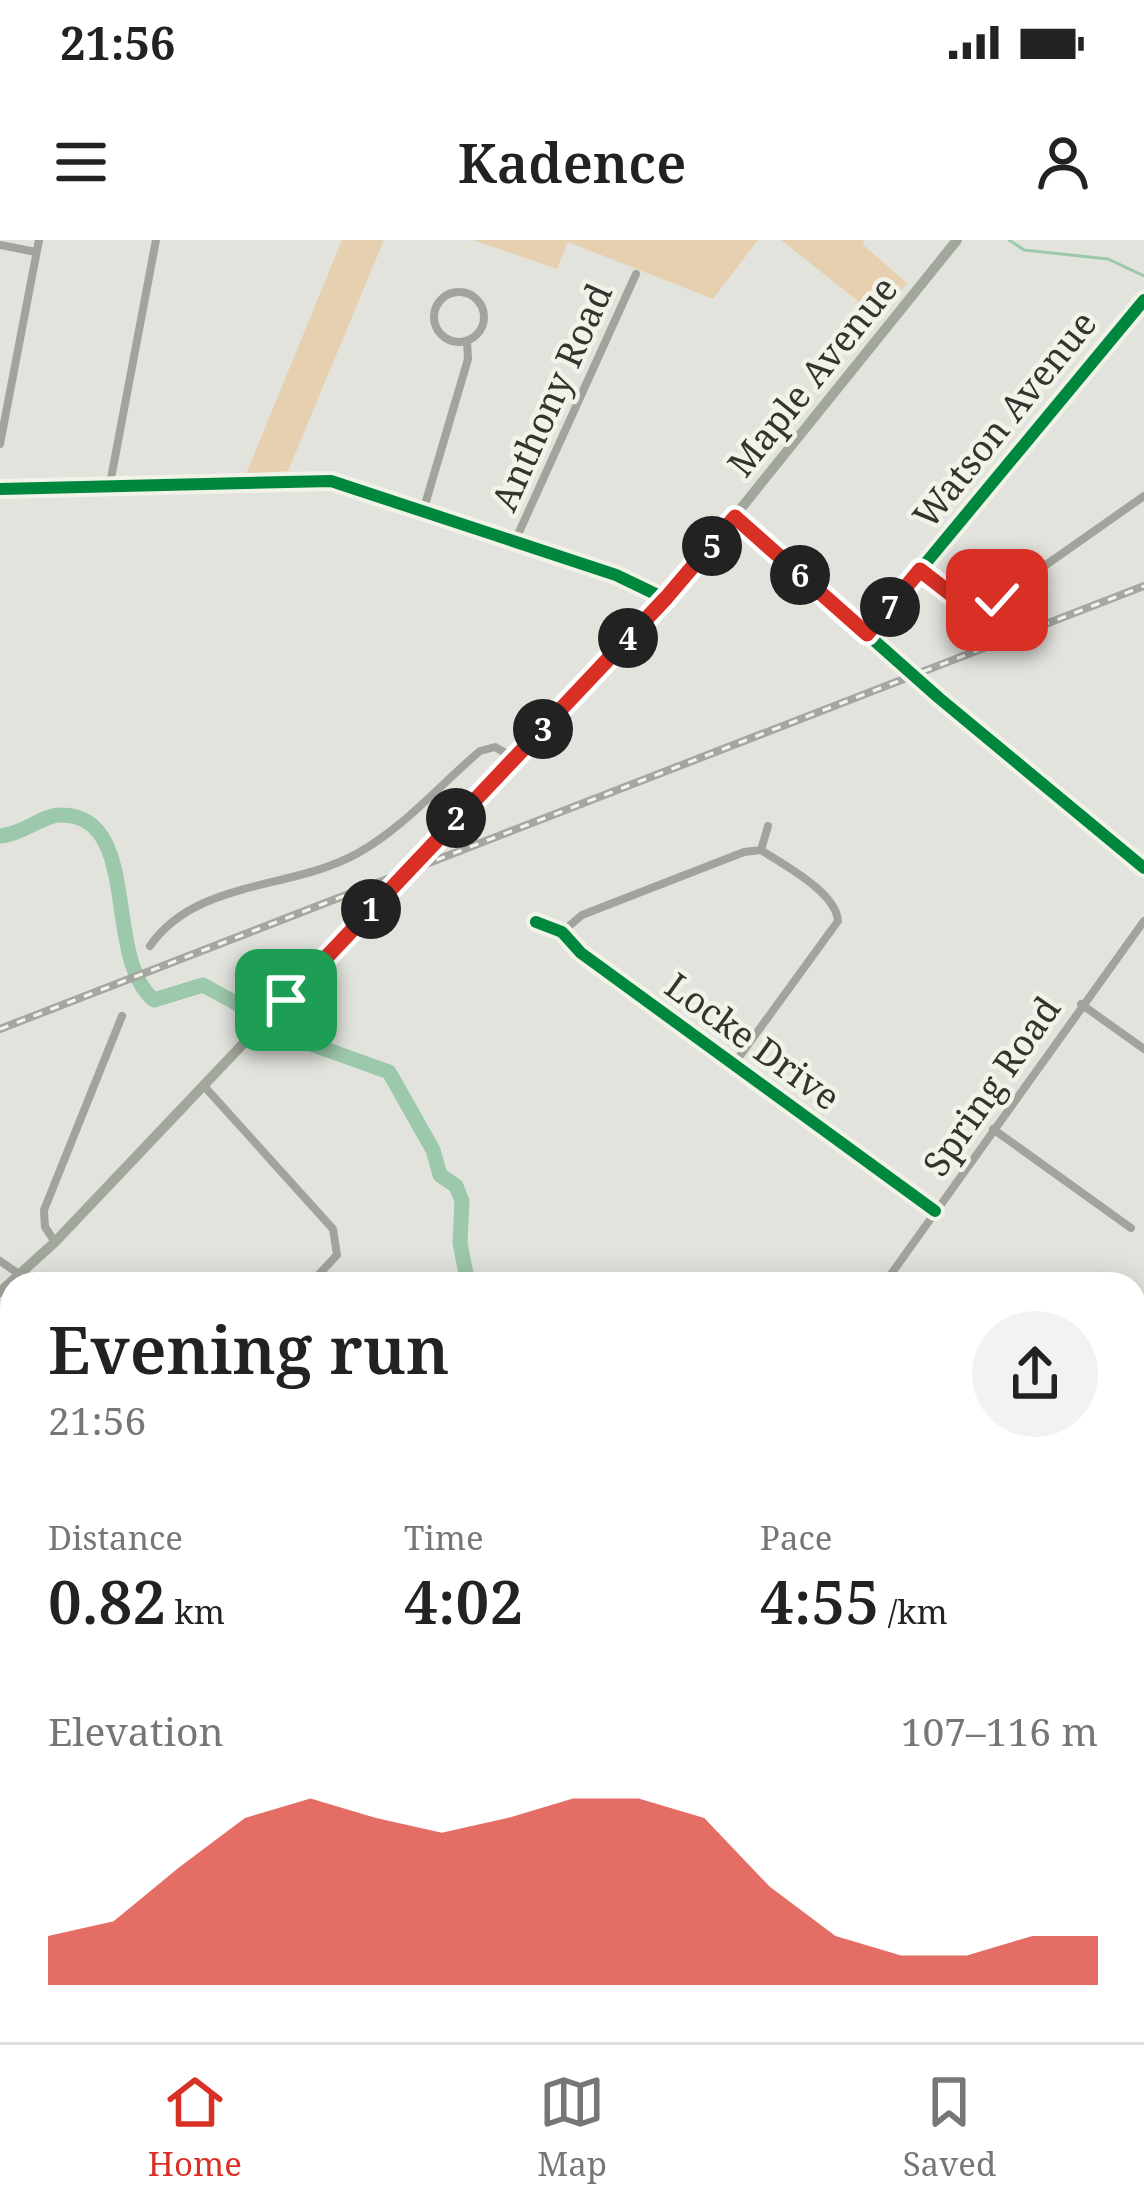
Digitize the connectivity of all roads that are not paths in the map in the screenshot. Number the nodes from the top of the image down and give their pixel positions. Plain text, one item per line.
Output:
1 (39, 240) edge
2 (156, 240) edge
3 (957, 240) edge
4 (0, 245) edge
5 (36, 253) junction
6 (636, 274) dead end
7 (1144, 301) edge
8 (467, 341) junction
9 (0, 444) edge
10 (0, 488) edge
11 (109, 489) junction
12 (1144, 496) edge
13 (424, 508) junction
14 (735, 517) junction
15 (515, 541) junction
16 (920, 570) junction
17 (666, 598) junction
18 (867, 634) junction
19 (514, 758) junction
20 (768, 826) dead end
21 (761, 850) junction
22 (1144, 868) edge
23 (1144, 921) edge
24 (536, 922) dead end
25 (562, 932) junction
26 (150, 946) dead end
27 (1081, 1004) junction
28 (122, 1016) dead end
29 (1144, 1049) edge
30 (734, 1064) junction
31 (204, 1086) junction
32 (993, 1130) junction
33 (935, 1211) junction
34 (1131, 1228) dead end
35 (55, 1242) junction
36 (23, 1272) edge
37 (322, 1272) edge
38 (892, 1272) edge

1 - 5 street
2 - 11 street
3 - 14 main road, Maple Avenue
4 - 5 street
5 - 9 street
6 - 15 street, Anthony Road
7 - 16 street, Watson Avenue
8 - 8 street
8 - 13 street
10 - 11 street
11 - 13 street
12 - 16 street
13 - 15 street
14 - 17 main road, Maple Avenue
14 - 18 street
15 - 17 street
16 - 18 street, Watson Avenue
17 - 19 main road, Maple Avenue
18 - 22 street, bridge
19 - 26 street
19 - 31 main road, Maple Avenue, bridge
20 - 21 street
21 - 25 street
21 - 30 street
23 - 27 street, Spring Road
24 - 25 street, Locke Drive
25 - 30 street, Locke Drive
27 - 29 street
27 - 32 street, Spring Road
28 - 35 street
30 - 33 street, Locke Drive
31 - 35 main road, Maple Avenue
31 - 37 street
32 - 33 street, Spring Road
32 - 34 street
33 - 38 street, Spring Road
35 - 36 main road, Maple Avenue

